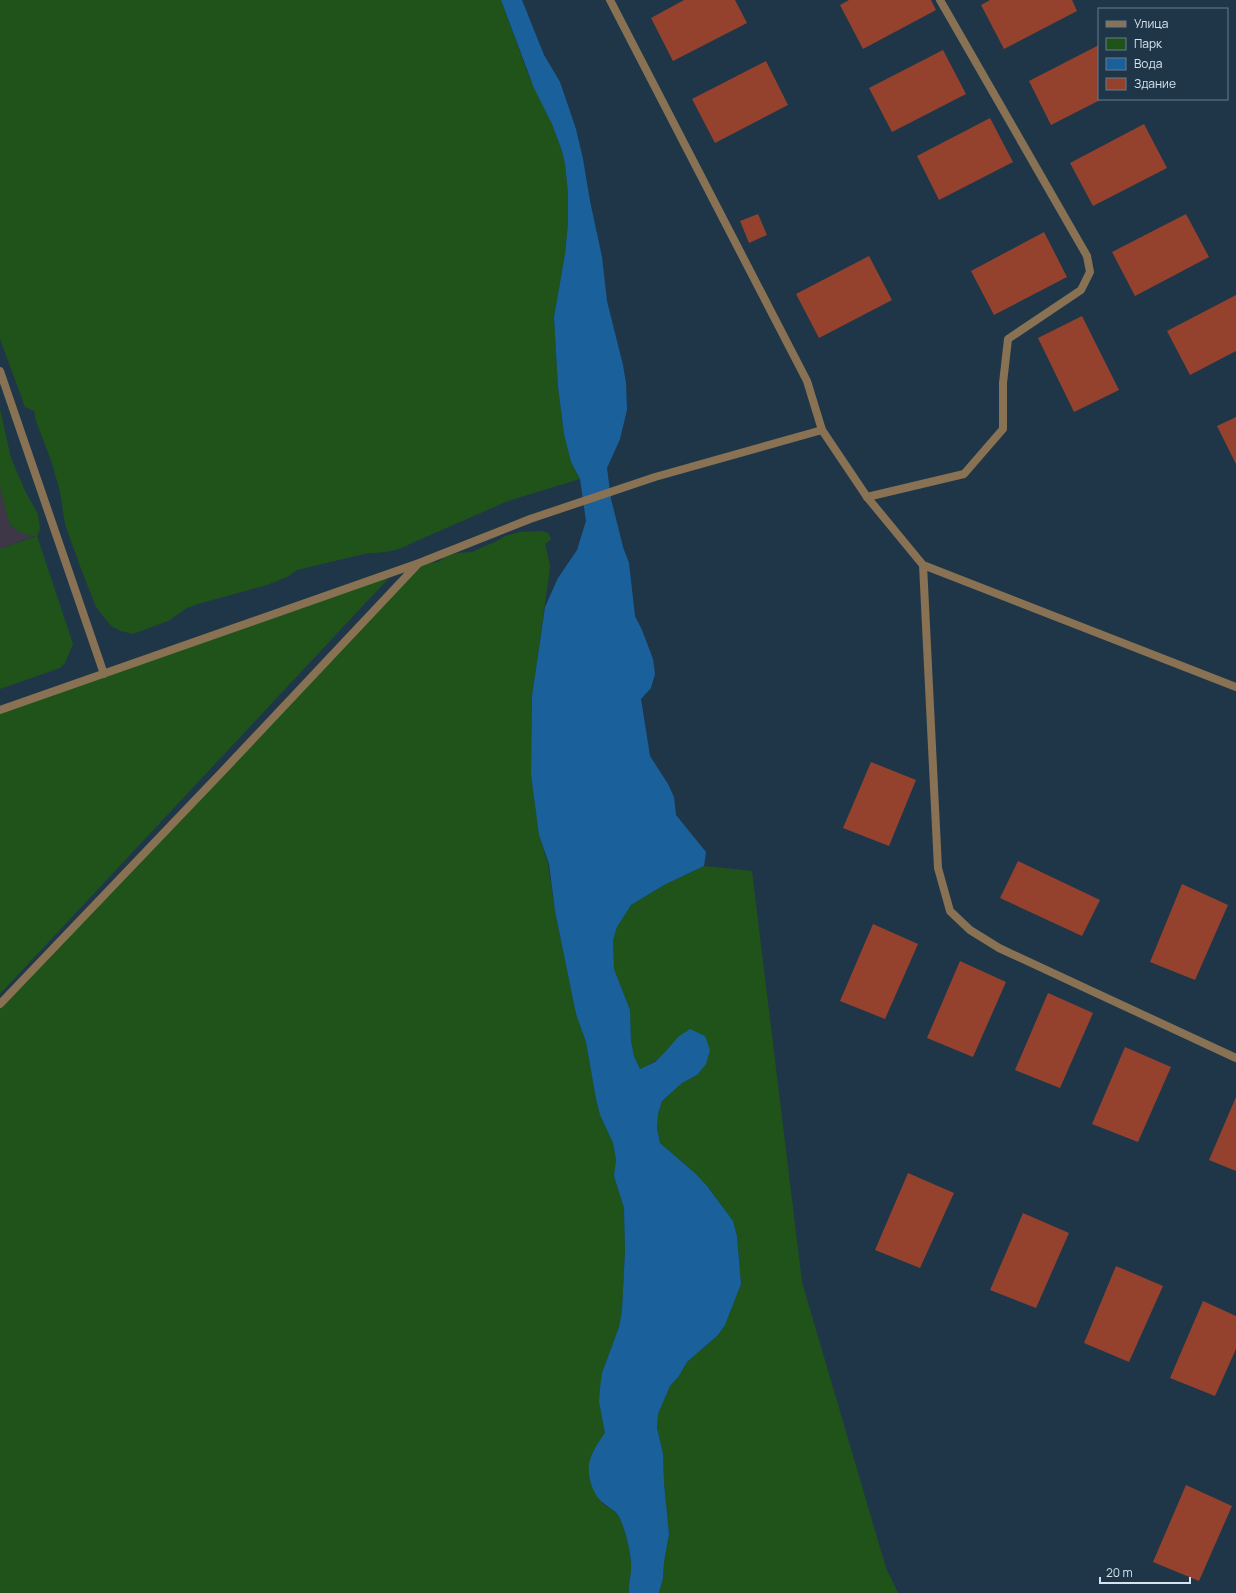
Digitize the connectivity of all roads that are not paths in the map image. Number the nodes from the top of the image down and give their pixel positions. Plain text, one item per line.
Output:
1 (610, 0) edge
2 (940, 0) edge
3 (0, 371) edge
4 (822, 430) junction
5 (867, 497) junction
6 (419, 563) junction
7 (923, 566) junction
8 (104, 674) junction
9 (1236, 687) edge
10 (0, 710) edge
11 (0, 1004) edge
12 (1236, 1058) edge

1 - 4 street
2 - 5 street
3 - 8 street
4 - 5 street
4 - 6 street
5 - 7 street
6 - 8 street
6 - 11 street
7 - 9 street
7 - 12 street
8 - 10 street

